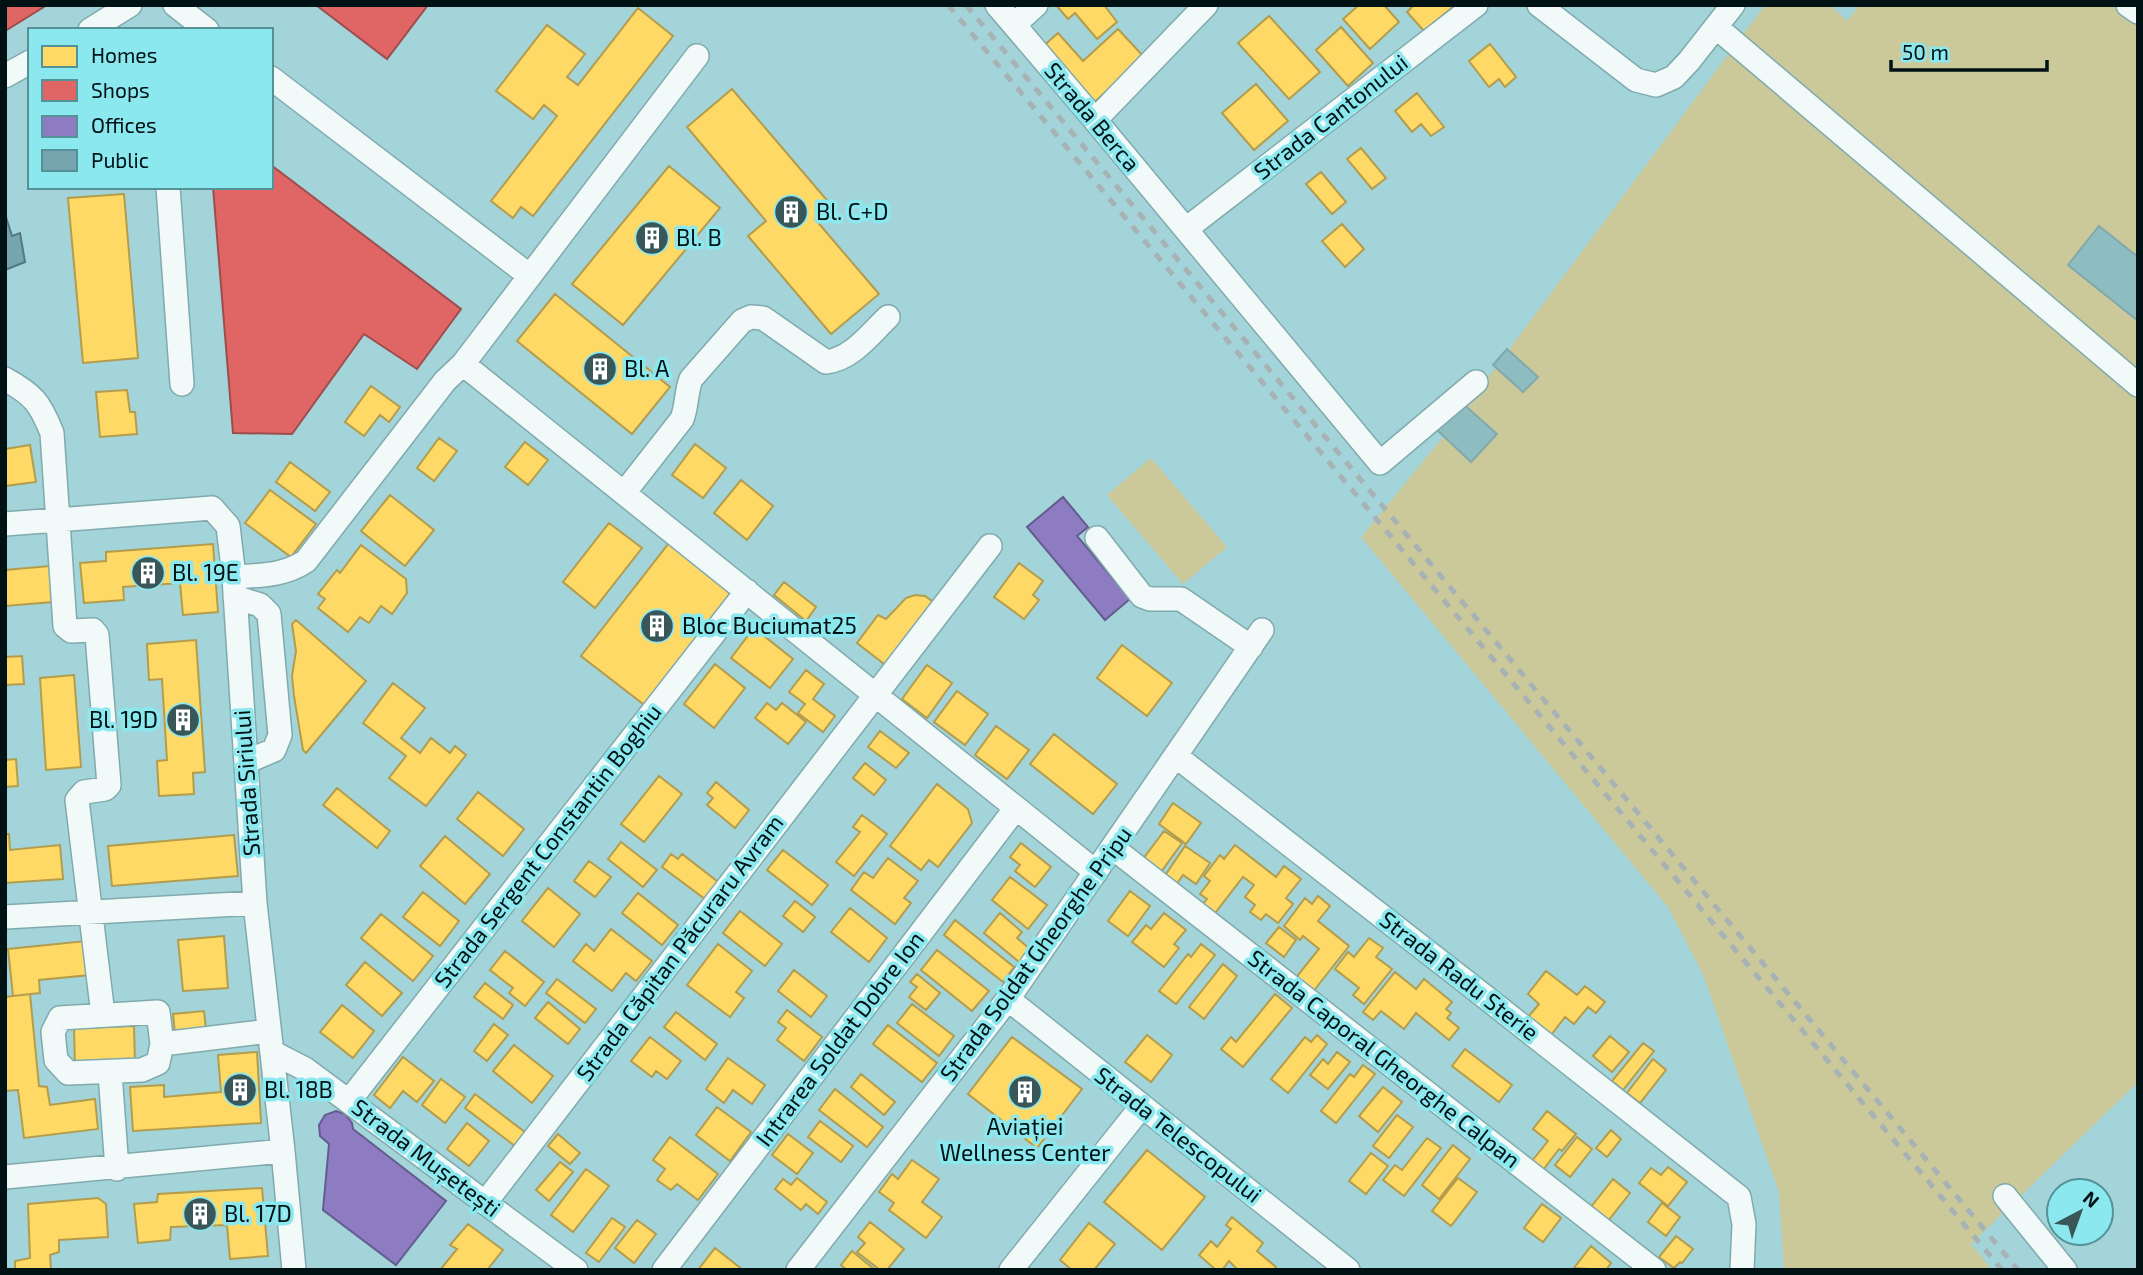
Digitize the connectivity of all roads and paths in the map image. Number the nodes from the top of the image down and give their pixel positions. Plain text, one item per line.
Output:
1 (130, 5) edge
2 (175, 5) edge
3 (997, 5) edge
4 (1036, 5) edge
5 (1206, 5) edge
6 (1476, 5) edge
7 (1539, 5) edge
8 (1732, 5) edge
9 (2128, 5) edge
10 (2138, 12) edge
11 (1014, 25) junction
12 (1716, 27) junction
13 (93, 28) edge
14 (204, 28) edge
15 (697, 56) dead end
16 (28, 63) edge
17 (5, 75) edge
18 (273, 80) edge
19 (1095, 120) junction
20 (168, 189) edge
21 (1186, 229) junction
22 (530, 276) junction
23 (888, 317) dead end
24 (463, 364) junction
25 (5, 379) edge
26 (1476, 382) dead end
27 (182, 384) dead end
28 (2138, 385) edge
29 (624, 493) junction
30 (57, 519) junction
31 (5, 524) edge
32 (1097, 538) dead end
33 (990, 546) dead end
34 (234, 587) junction
35 (747, 591) junction
36 (875, 694) junction
37 (1177, 757) junction
38 (246, 762) junction
39 (1016, 808) junction
40 (1113, 848) junction
41 (1096, 872) junction
42 (255, 903) junction
43 (89, 912) junction
44 (5, 918) edge
45 (1008, 999) junction
46 (103, 1015) junction
47 (271, 1041) junction
48 (162, 1044) junction
49 (110, 1073) junction
50 (349, 1101) junction
51 (1142, 1106) junction
52 (283, 1151) junction
53 (117, 1168) junction
54 (5, 1177) edge
55 (2006, 1196) dead end
56 (485, 1203) junction
57 (1017, 1267) edge
58 (294, 1270) edge
59 (576, 1270) edge
60 (664, 1270) edge
61 (798, 1270) edge
62 (1348, 1270) edge
63 (1654, 1270) edge
64 (1742, 1270) edge
65 (2066, 1270) edge

1 - 13 street
2 - 14 street
3 - 11 street, Strada Berca
4 - 11 street
5 - 19 street
6 - 21 street, Strada Cantonului
7 - 12 street
8 - 12 street
9 - 10 street
11 - 19 street, Strada Berca
12 - 28 street
15 - 22 street
16 - 17 street
18 - 22 street
19 - 21 street, Strada Berca
20 - 27 street
21 - 26 street, Strada Berca
22 - 24 street
23 - 29 street
24 - 29 street
24 - 34 street
25 - 30 street
29 - 35 street
30 - 31 street, Strada Siriului
30 - 34 street, Strada Siriului
30 - 43 street
32 - 37 street, Strada Soldat Gheorghe Pripu
33 - 36 street, Strada Căpitan Păcuraru Avram
34 - 38 street, Strada Siriului
34 - 38 street
35 - 36 street
35 - 50 street, Strada Sergent Constantin Boghiu
36 - 39 street
36 - 56 street, Strada Căpitan Păcuraru Avram
37 - 40 street, Strada Soldat Gheorghe Pripu
37 - 64 street, Strada Radu Sterie
38 - 42 street, Strada Siriului
39 - 41 street
39 - 60 street, Intrarea Soldat Dobre Ion
40 - 41 street, Strada Soldat Gheorghe Pripu
40 - 63 street, Strada Caporal Gheorghe Calpan
41 - 45 street, Strada Soldat Gheorghe Pripu
42 - 43 street
42 - 47 street, Strada Siriului
43 - 44 street
43 - 46 street
45 - 51 street, Strada Telescopului
45 - 61 street, Strada Soldat Gheorghe Pripu
46 - 48 street
46 - 49 street
47 - 48 street
47 - 50 street, Strada Mușetești
47 - 52 street, Strada Siriului
48 - 49 street
49 - 53 street
50 - 56 street, Strada Mușetești
51 - 57 street
51 - 62 street, Strada Telescopului
52 - 53 street
52 - 58 street, Strada Siriului
53 - 54 street
55 - 65 street
56 - 59 street, Strada Mușetești

